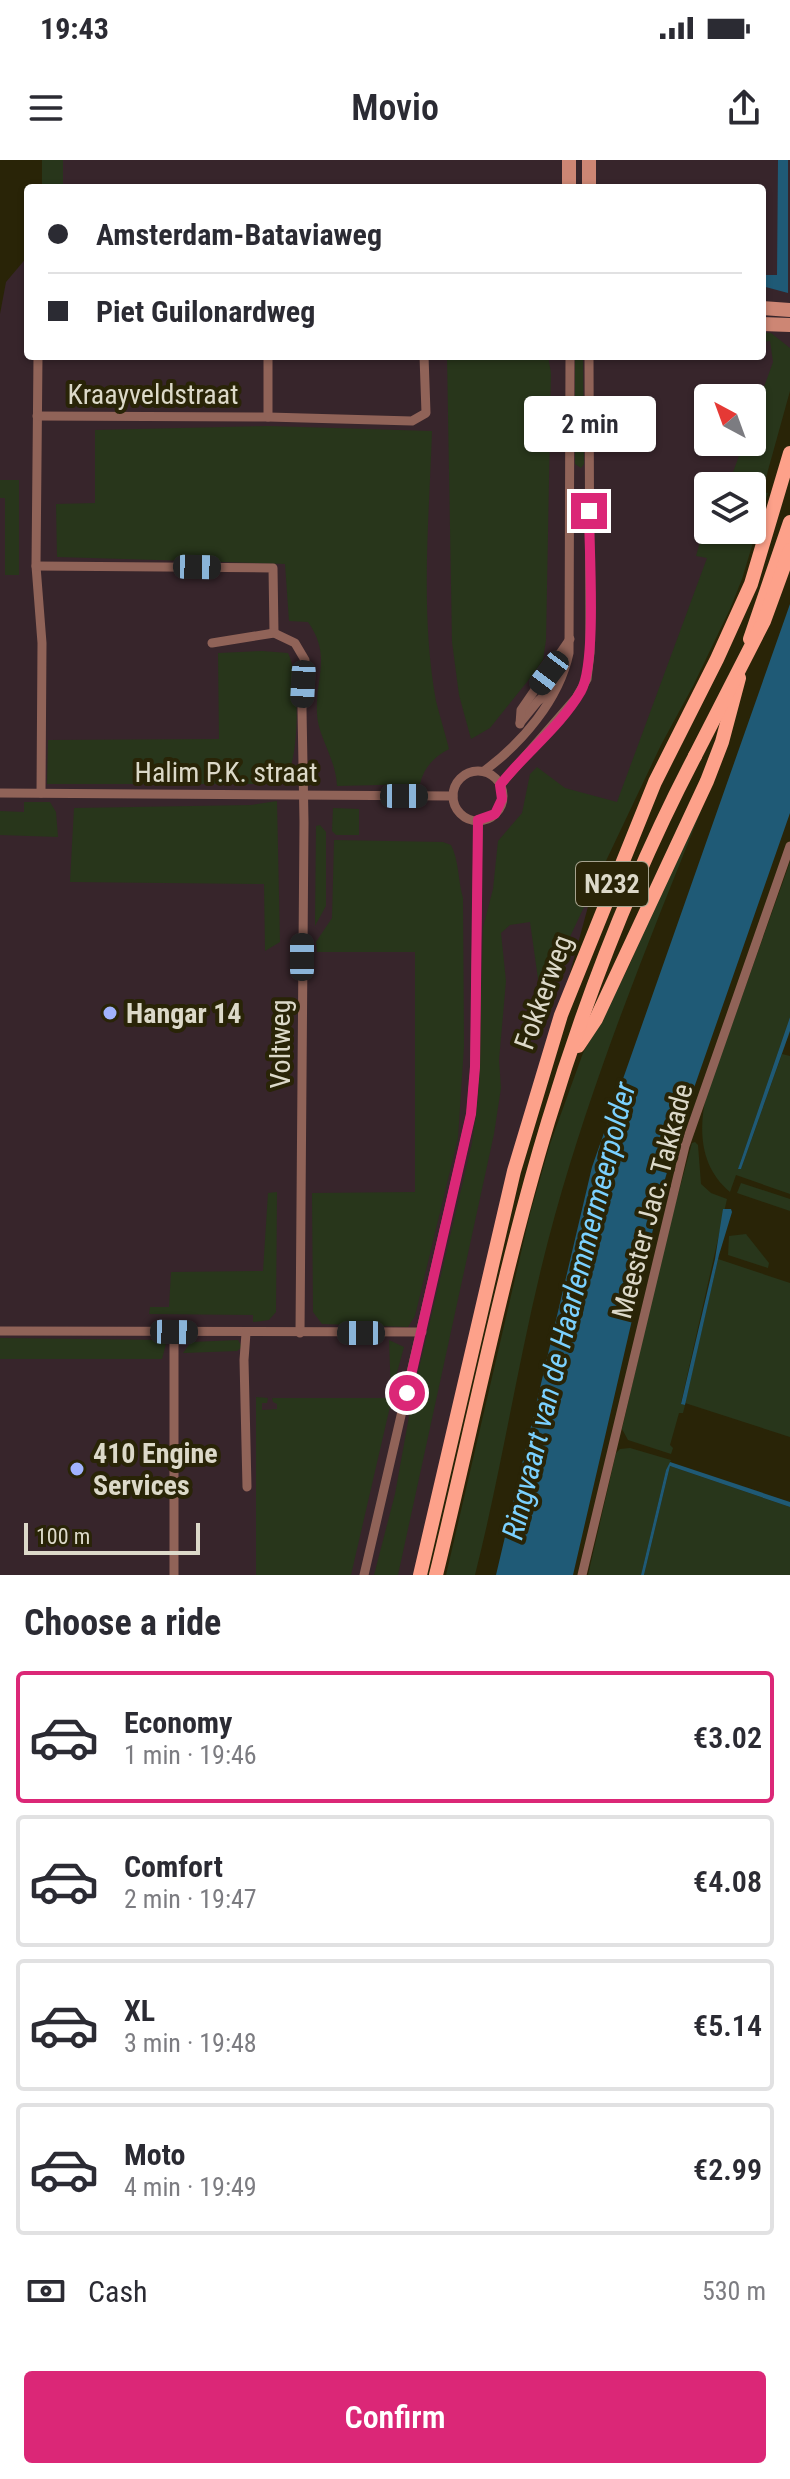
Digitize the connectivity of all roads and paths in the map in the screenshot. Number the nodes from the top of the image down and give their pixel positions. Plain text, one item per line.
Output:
1 (569, 160) edge
2 (589, 160) edge
3 (569, 184) edge
4 (589, 184) edge
5 (766, 308) edge
6 (790, 310) edge
7 (766, 324) edge
8 (790, 325) edge
9 (38, 360) edge
10 (268, 360) edge
11 (424, 360) edge
12 (570, 360) edge
13 (589, 360) edge
14 (37, 416) junction
15 (268, 417) junction
16 (790, 453) edge
17 (790, 522) edge
18 (790, 550) edge
19 (36, 566) junction
20 (274, 633) junction
21 (570, 639) junction
22 (212, 643) dead end
23 (559, 682) junction
24 (520, 724) junction
25 (518, 739) junction
26 (484, 771) junction
27 (500, 785) junction
28 (0, 793) edge
29 (41, 793) junction
30 (303, 795) junction
31 (453, 796) junction
32 (478, 820) junction
33 (790, 846) edge
34 (568, 1059) junction
35 (0, 1331) edge
36 (174, 1332) junction
37 (422, 1332) junction
38 (246, 1333) junction
39 (300, 1333) junction
40 (247, 1487) dead end
41 (174, 1575) edge
42 (364, 1575) edge
43 (420, 1575) edge
44 (436, 1575) edge
45 (582, 1575) edge

1 - 3 street
2 - 4 street
5 - 6 street
7 - 8 street
9 - 14 street
10 - 15 street
11 - 15 street, Kraayveldstraat
12 - 21 street
13 - 27 street
14 - 15 street, Kraayveldstraat
14 - 19 street
16 - 43 main road, Fokkerweg / N232
17 - 34 main road, N232
18 - 34 main road, Fokkerweg / N232, bridge
19 - 20 street
19 - 29 street
20 - 22 street
20 - 30 street, Voltweg
21 - 23 street
21 - 24 street
23 - 24 street
23 - 25 street
24 - 25 street
25 - 26 street
26 - 27 street
26 - 31 street
27 - 32 street
28 - 29 street, Halim P.K. straat
29 - 30 street, Halim P.K. straat
30 - 31 street, Halim P.K. straat
30 - 39 street, Voltweg
31 - 32 street
32 - 37 street
33 - 45 street, Meester Jac. Takkade
34 - 44 main road, Fokkerweg / N232
35 - 36 street
36 - 38 street
36 - 41 street
37 - 39 street
37 - 42 street
38 - 39 street
38 - 40 street

